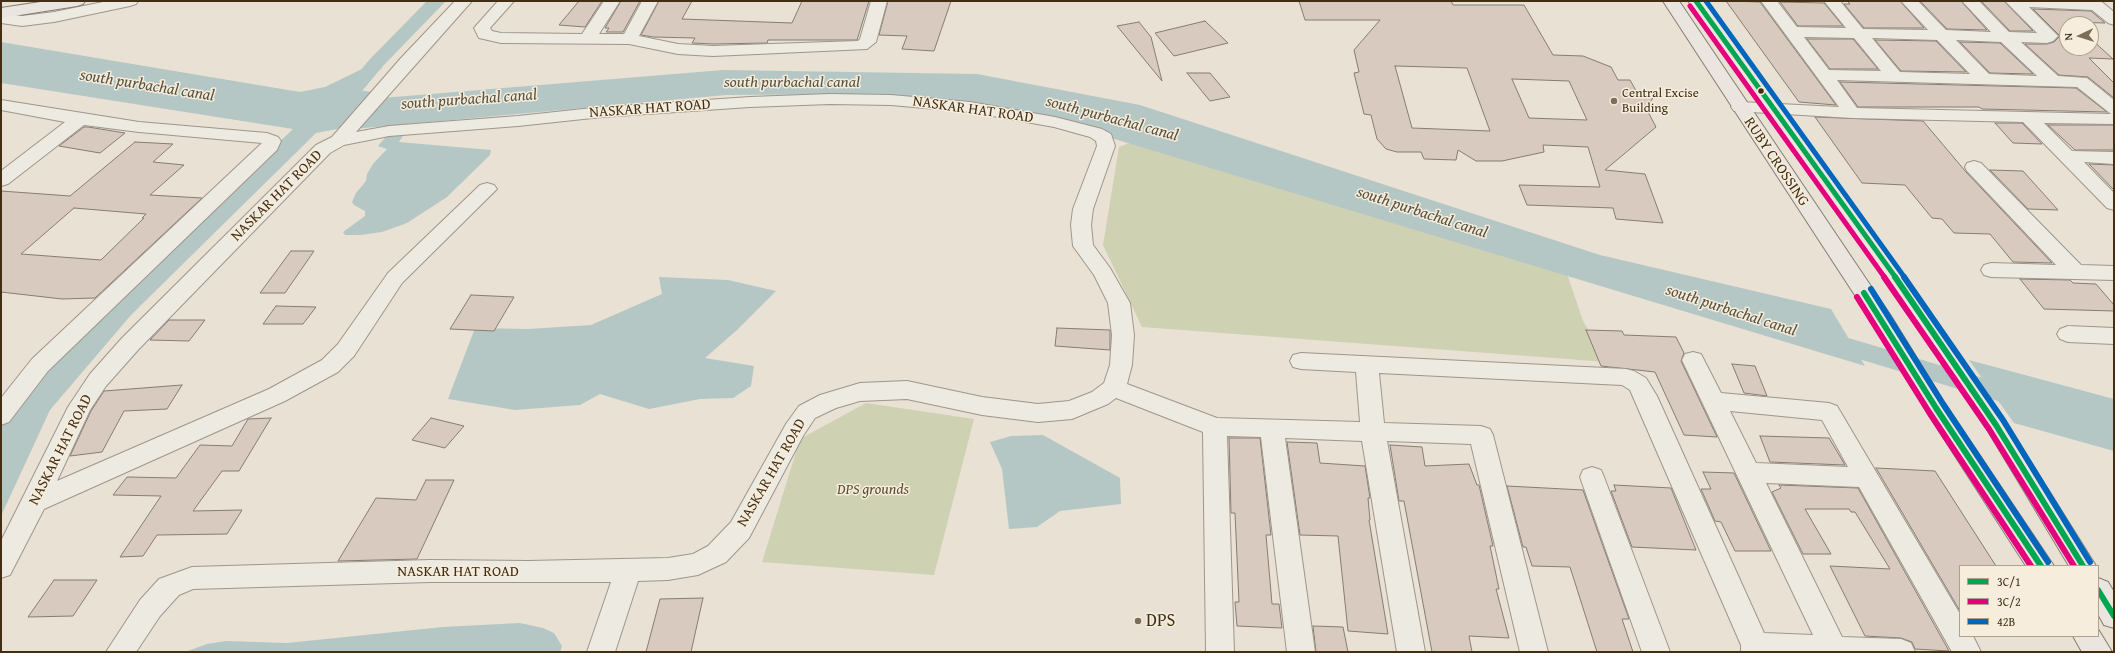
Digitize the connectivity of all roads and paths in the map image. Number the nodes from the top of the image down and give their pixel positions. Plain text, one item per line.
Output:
1 (77, 1) edge
2 (130, 1) edge
3 (464, 1) edge
4 (506, 1) edge
5 (612, 1) edge
6 (650, 1) edge
7 (879, 1) edge
8 (1671, 1) edge
9 (1696, 1) edge
10 (1769, 1) edge
11 (1832, 1) edge
12 (1909, 1) edge
13 (1970, 1) edge
14 (2014, 2) edge
15 (1, 13) edge
16 (1, 18) edge
17 (2114, 20) edge
18 (1793, 32) junction
19 (1859, 33) junction
20 (1942, 34) junction
21 (2005, 37) junction
22 (587, 39) junction
23 (629, 39) junction
24 (1825, 75) junction
25 (1895, 77) junction
26 (1984, 79) junction
27 (2053, 81) junction
28 (1, 105) edge
29 (1740, 107) junction
30 (1775, 109) junction
31 (2114, 109) edge
32 (1852, 112) junction
33 (2028, 117) junction
34 (80, 119) junction
35 (2114, 120) edge
36 (338, 141) junction
37 (2066, 156) junction
38 (2114, 158) edge
39 (1974, 167) dead end
40 (1, 180) edge
41 (487, 189) dead end
42 (2114, 204) edge
43 (1991, 270) dead end
44 (2076, 273) junction
45 (2114, 273) edge
46 (2068, 334) dead end
47 (2114, 336) edge
48 (1693, 360) dead end
49 (1300, 361) dead end
50 (1367, 365) junction
51 (1114, 388) junction
52 (1714, 401) junction
53 (1, 416) edge
54 (1215, 426) junction
55 (1272, 428) junction
56 (1373, 432) junction
57 (1750, 473) junction
58 (1592, 477) dead end
59 (1866, 477) junction
60 (35, 502) junction
61 (2040, 565) edge
62 (2082, 565) edge
63 (1, 567) edge
64 (628, 570) junction
65 (2099, 592) edge
66 (2114, 616) edge
67 (2088, 637) edge
68 (1755, 648) edge
69 (1834, 649) junction
70 (120, 652) edge
71 (601, 652) edge
72 (1220, 652) edge
73 (1301, 652) edge
74 (1411, 652) edge
75 (1534, 652) edge
76 (1656, 652) edge
77 (1901, 652) edge
78 (1967, 652) edge
79 (2098, 652) edge

1 - 15 main road
2 - 16 street
3 - 36 street
4 - 22 street
5 - 22 street
6 - 23 street
7 - 23 street
8 - 29 main road, RUBY CROSSING
9 - 30 main road
10 - 18 street
11 - 19 street
12 - 20 street
13 - 21 street
14 - 17 street
14 - 21 street
18 - 19 street
18 - 24 street
19 - 20 street
19 - 25 street
20 - 21 street
20 - 26 street
21 - 27 street
22 - 23 street
24 - 25 street
24 - 32 street
25 - 26 street
26 - 27 street
27 - 31 street
28 - 34 street
29 - 30 street
29 - 61 main road, RUBY CROSSING
30 - 32 street
30 - 62 main road
32 - 33 street
33 - 35 street
33 - 37 street
34 - 40 street
34 - 53 street
36 - 51 street, NASKAR HAT ROAD
36 - 60 street, NASKAR HAT ROAD
37 - 38 street
37 - 42 street
39 - 44 street
41 - 60 street
43 - 44 street
44 - 45 street
46 - 47 street
48 - 52 street
49 - 50 street
50 - 56 street
50 - 68 street
51 - 54 street
51 - 64 street, NASKAR HAT ROAD
52 - 57 street
52 - 59 street
54 - 55 street
54 - 72 street
55 - 56 street
55 - 73 street
56 - 74 street
56 - 75 street
57 - 59 street
57 - 69 street
58 - 76 street
59 - 78 street
60 - 63 street, NASKAR HAT ROAD
64 - 70 street, NASKAR HAT ROAD
64 - 71 street
65 - 66 main road
67 - 79 main road
68 - 69 street
69 - 77 street

